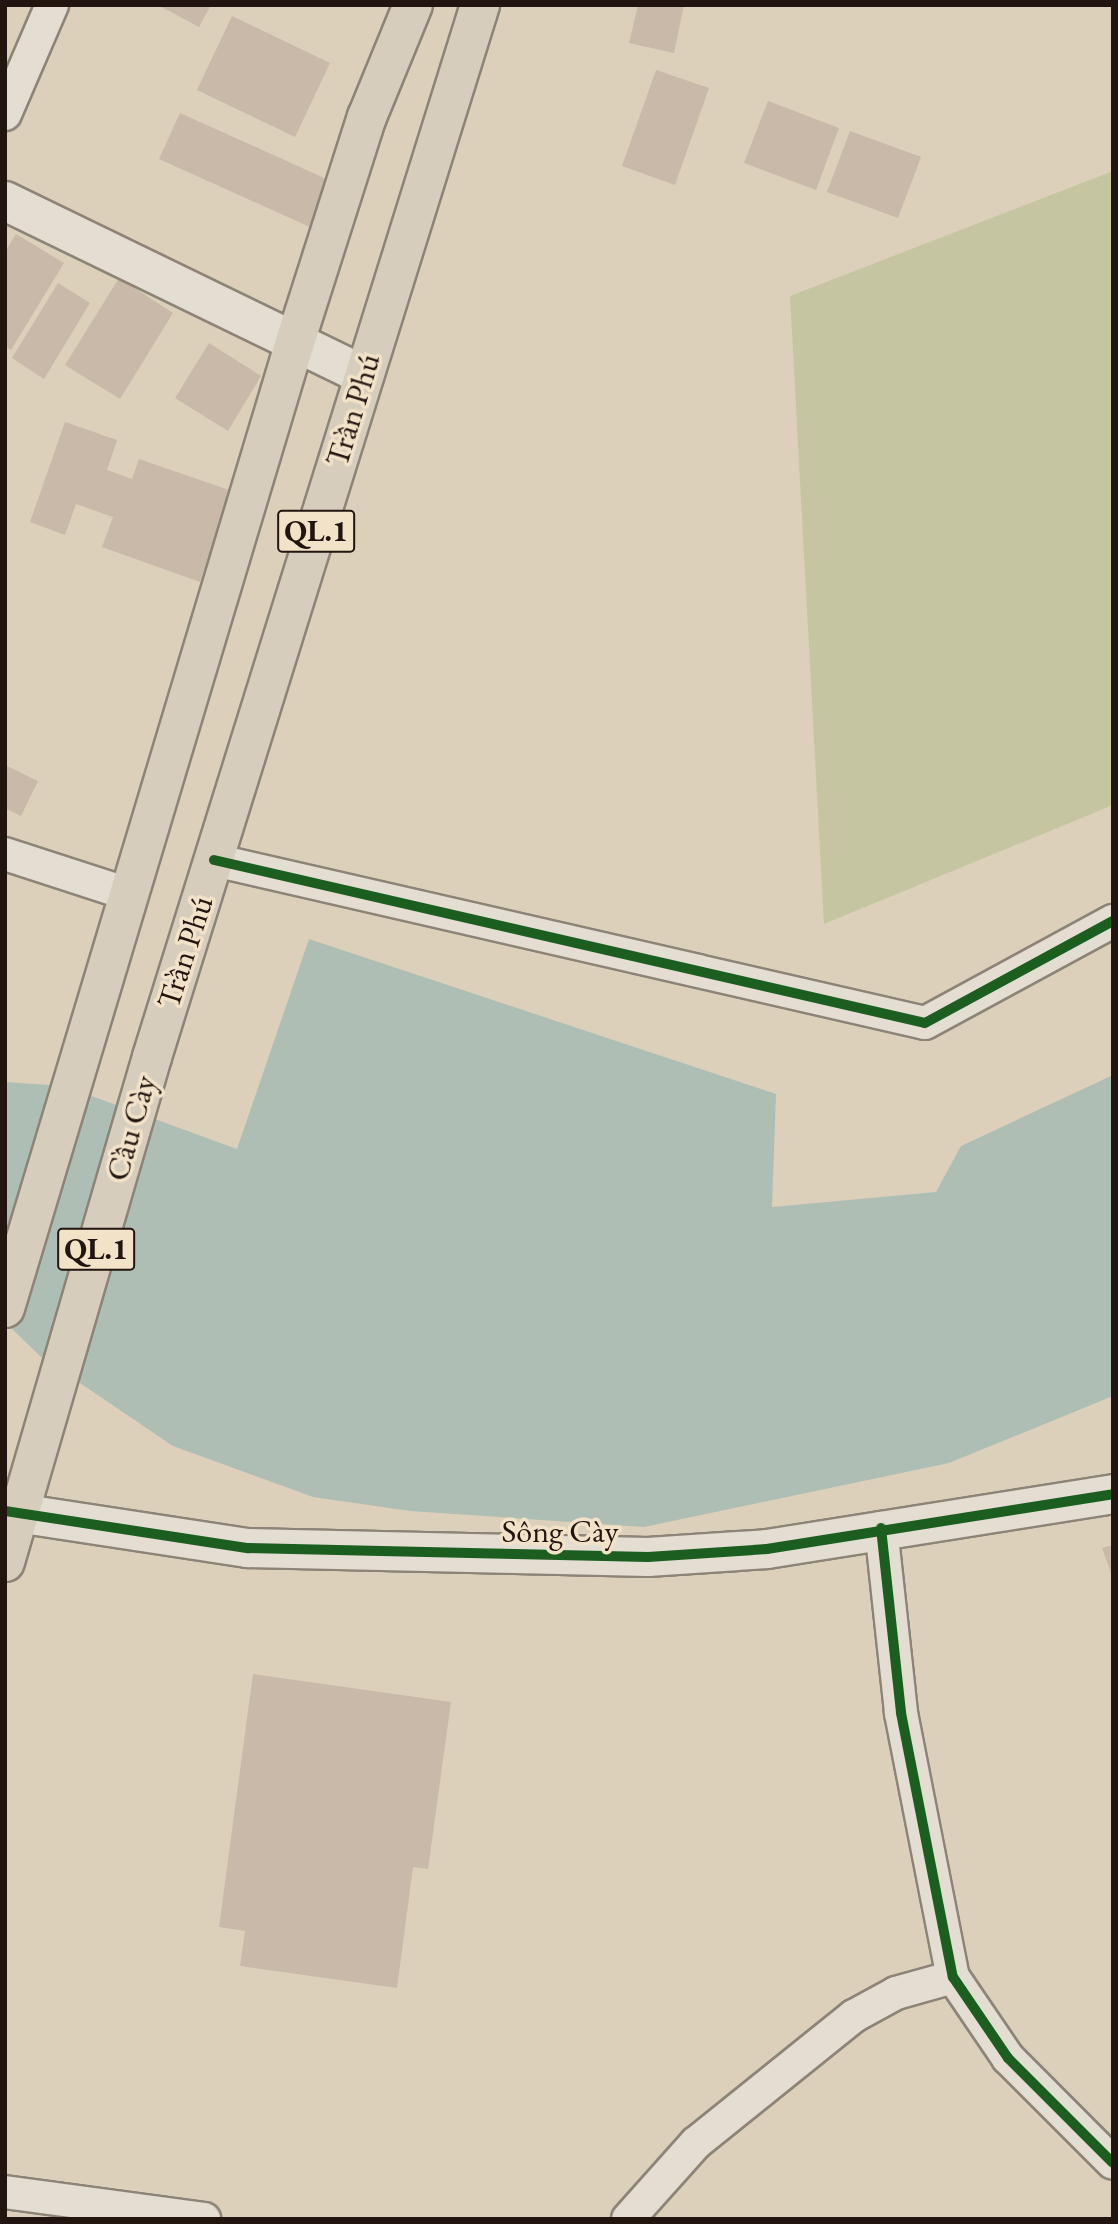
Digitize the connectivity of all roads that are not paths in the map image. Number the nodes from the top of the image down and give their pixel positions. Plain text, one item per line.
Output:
1 (52, 5) edge
2 (413, 5) edge
3 (480, 5) edge
4 (5, 114) edge
5 (5, 201) edge
6 (295, 342) junction
7 (363, 375) junction
8 (5, 854) edge
9 (214, 860) junction
10 (131, 895) junction
11 (1113, 921) edge
12 (152, 1057) joint
13 (5, 1308) edge
14 (1113, 1494) edge
15 (13, 1513) edge
16 (881, 1528) junction
17 (5, 1562) edge
18 (953, 1977) junction
19 (1113, 2163) edge
20 (5, 2192) edge
21 (205, 2219) edge
22 (628, 2219) edge

1 - 4 street
2 - 6 main road, QL.1
3 - 7 main road, Trần Phú / QL.1
5 - 6 street
6 - 7 street
6 - 10 main road, QL.1
7 - 9 main road, Trần Phú / QL.1
8 - 10 street
9 - 11 street
9 - 12 main road, Trần Phú / QL.1
10 - 13 main road, QL.1
12 - 15 main road, Cầu Cày / QL.1
14 - 16 street, Sông Cày
15 - 16 street, Sông Cày
15 - 17 main road, QL.1
16 - 18 street
18 - 19 street
18 - 22 street
20 - 21 street

